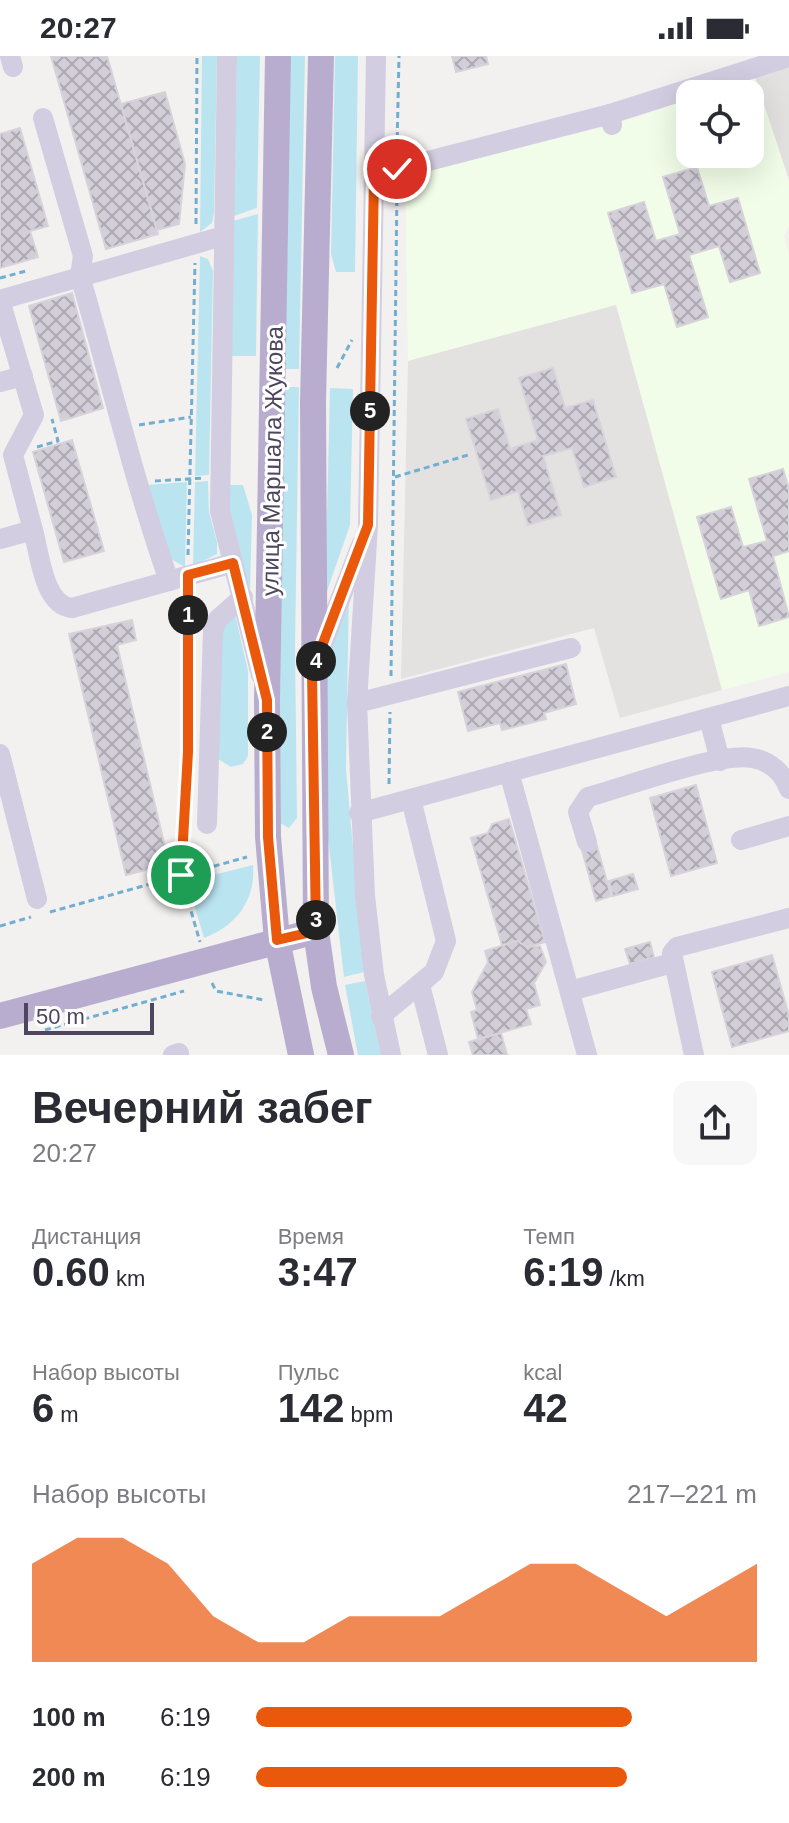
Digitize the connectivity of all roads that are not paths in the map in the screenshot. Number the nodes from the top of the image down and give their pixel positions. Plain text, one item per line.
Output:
1 (227, 56) edge
2 (278, 56) edge
3 (321, 56) edge
4 (376, 56) edge
5 (789, 57) edge
6 (43, 118) dead end
7 (374, 175) junction
8 (223, 236) junction
9 (80, 276) junction
10 (23, 376) junction
11 (0, 382) edge
12 (368, 525) junction
13 (33, 530) junction
14 (0, 539) edge
15 (233, 563) junction
16 (178, 578) junction
17 (243, 597) junction
18 (571, 648) dead end
19 (312, 672) junction
20 (789, 696) edge
21 (267, 700) junction
22 (357, 703) junction
23 (709, 718) junction
24 (0, 754) edge
25 (720, 761) junction
26 (509, 772) junction
27 (789, 789) edge
28 (401, 802) junction
29 (359, 813) junction
30 (207, 824) dead end
31 (789, 826) edge
32 (741, 840) dead end
33 (587, 842) dead end
34 (37, 899) dead end
35 (789, 918) edge
36 (316, 931) junction
37 (277, 940) junction
38 (672, 963) junction
39 (420, 985) junction
40 (570, 991) junction
41 (0, 1016) edge
42 (381, 1016) junction
43 (301, 1055) edge
44 (341, 1055) edge
45 (391, 1055) edge
46 (438, 1055) edge
47 (587, 1055) edge
48 (694, 1055) edge

1 - 8 street
2 - 21 main road, улица Маршала Жукова
3 - 19 main road, улица Маршала Жукова
4 - 7 street
5 - 7 street
6 - 9 street
7 - 12 street
8 - 9 street
8 - 15 street
9 - 10 street
9 - 16 street
10 - 11 street
10 - 13 street
12 - 19 street
12 - 22 street
13 - 14 street
13 - 16 street
15 - 16 street
15 - 17 street
17 - 21 street
17 - 30 street
18 - 22 street
19 - 36 main road, улица Маршала Жукова
20 - 23 street
21 - 37 main road, улица Маршала Жукова
22 - 29 street
23 - 25 street
23 - 26 street
24 - 34 street
25 - 27 street
25 - 33 street
26 - 28 street
26 - 40 street
28 - 29 street
28 - 39 street
29 - 42 street
31 - 32 street
35 - 38 street
36 - 37 main road
36 - 44 main road, улица Маршала Жукова
37 - 41 main road
37 - 43 main road, улица Маршала Жукова
38 - 40 street
38 - 48 street
39 - 42 street
39 - 46 street
40 - 47 street
42 - 45 street

